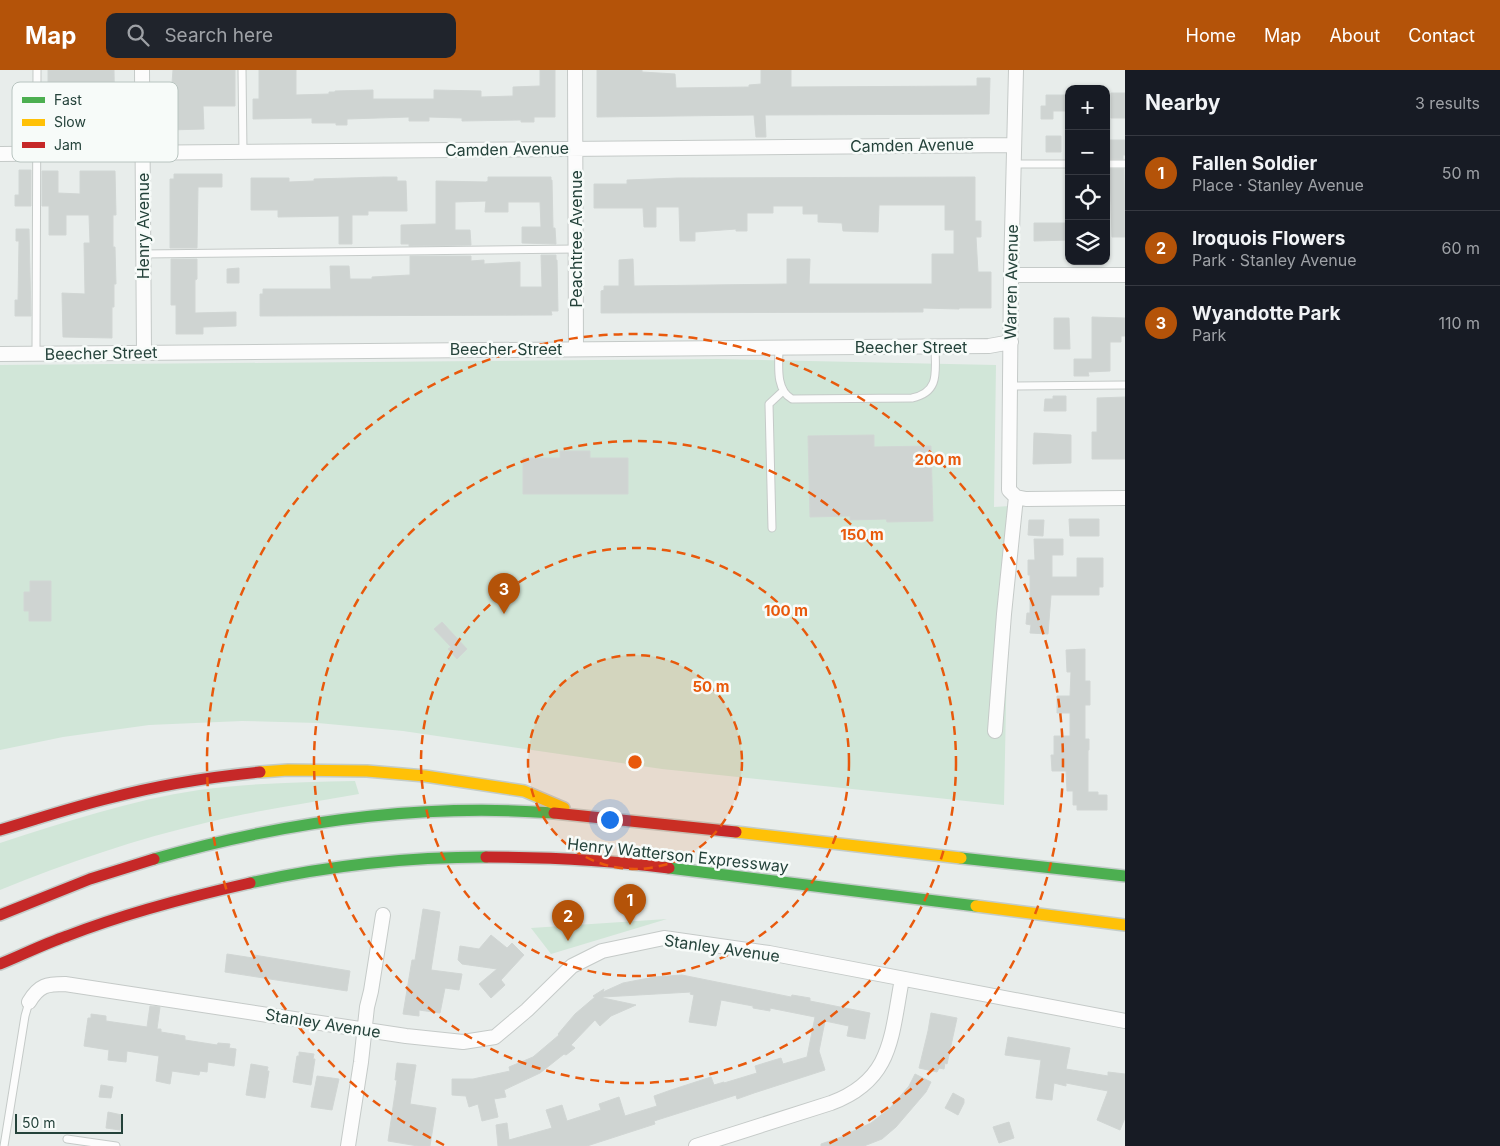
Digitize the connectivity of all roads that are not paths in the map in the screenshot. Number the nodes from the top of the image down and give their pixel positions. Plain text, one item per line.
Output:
1 (242, 70) edge
2 (575, 70) edge
3 (1016, 70) edge
4 (1014, 145) junction
5 (576, 149) junction
6 (243, 152) junction
7 (178, 153) edge
8 (38, 162) edge
9 (142, 162) edge
10 (1014, 164) junction
11 (1065, 164) edge
12 (1110, 164) edge
13 (1125, 164) edge
14 (576, 249) junction
15 (143, 254) junction
16 (1010, 275) junction
17 (1125, 275) edge
18 (1011, 342) junction
19 (935, 347) junction
20 (779, 348) junction
21 (576, 349) junction
22 (144, 352) junction
23 (36, 353) junction
24 (0, 354) edge
25 (1125, 385) edge
26 (1010, 386) junction
27 (783, 391) junction
28 (1014, 496) junction
29 (1125, 498) edge
30 (772, 528) dead end
31 (995, 731) dead end
32 (580, 815) junction
33 (0, 830) edge
34 (1125, 876) edge
35 (0, 915) edge
36 (383, 915) dead end
37 (1125, 925) edge
38 (0, 964) edge
39 (902, 979) junction
40 (29, 1002) joint
41 (1125, 1021) edge
42 (364, 1030) junction
43 (67, 1139) dead end
44 (4, 1146) edge
45 (116, 1146) edge
46 (348, 1146) edge
47 (696, 1146) edge

1 - 6 lane
2 - 5 street, Peachtree Avenue
3 - 4 street, Warren Avenue
4 - 5 street, Camden Avenue
4 - 10 street, Warren Avenue
5 - 6 street, Camden Avenue
5 - 14 street, Peachtree Avenue
6 - 7 street, Camden Avenue
8 - 23 lane
9 - 15 street, Henry Avenue
10 - 11 lane
10 - 16 street, Warren Avenue
12 - 13 lane
14 - 15 lane
14 - 21 street, Peachtree Avenue
15 - 22 street, Henry Avenue
16 - 17 street
16 - 18 street, Warren Avenue
18 - 19 street, Beecher Street
18 - 26 street, Warren Avenue
19 - 20 street, Beecher Street
19 - 27 lane
20 - 21 street, Beecher Street
20 - 27 lane
21 - 22 street, Beecher Street
22 - 23 street, Beecher Street
23 - 24 street, Beecher Street
25 - 26 lane
26 - 28 street, Warren Avenue
27 - 30 lane
28 - 29 street
28 - 31 street, Warren Avenue
32 - 33 highway
32 - 34 highway, Henry Watterson Expressway
32 - 35 highway, Henry Watterson Expressway
36 - 42 street
37 - 38 highway, Henry Watterson Expressway
39 - 41 street, Stanley Avenue
39 - 42 street, Stanley Avenue
39 - 47 street
40 - 42 street, Stanley Avenue
40 - 44 lane
42 - 46 street
43 - 45 lane

